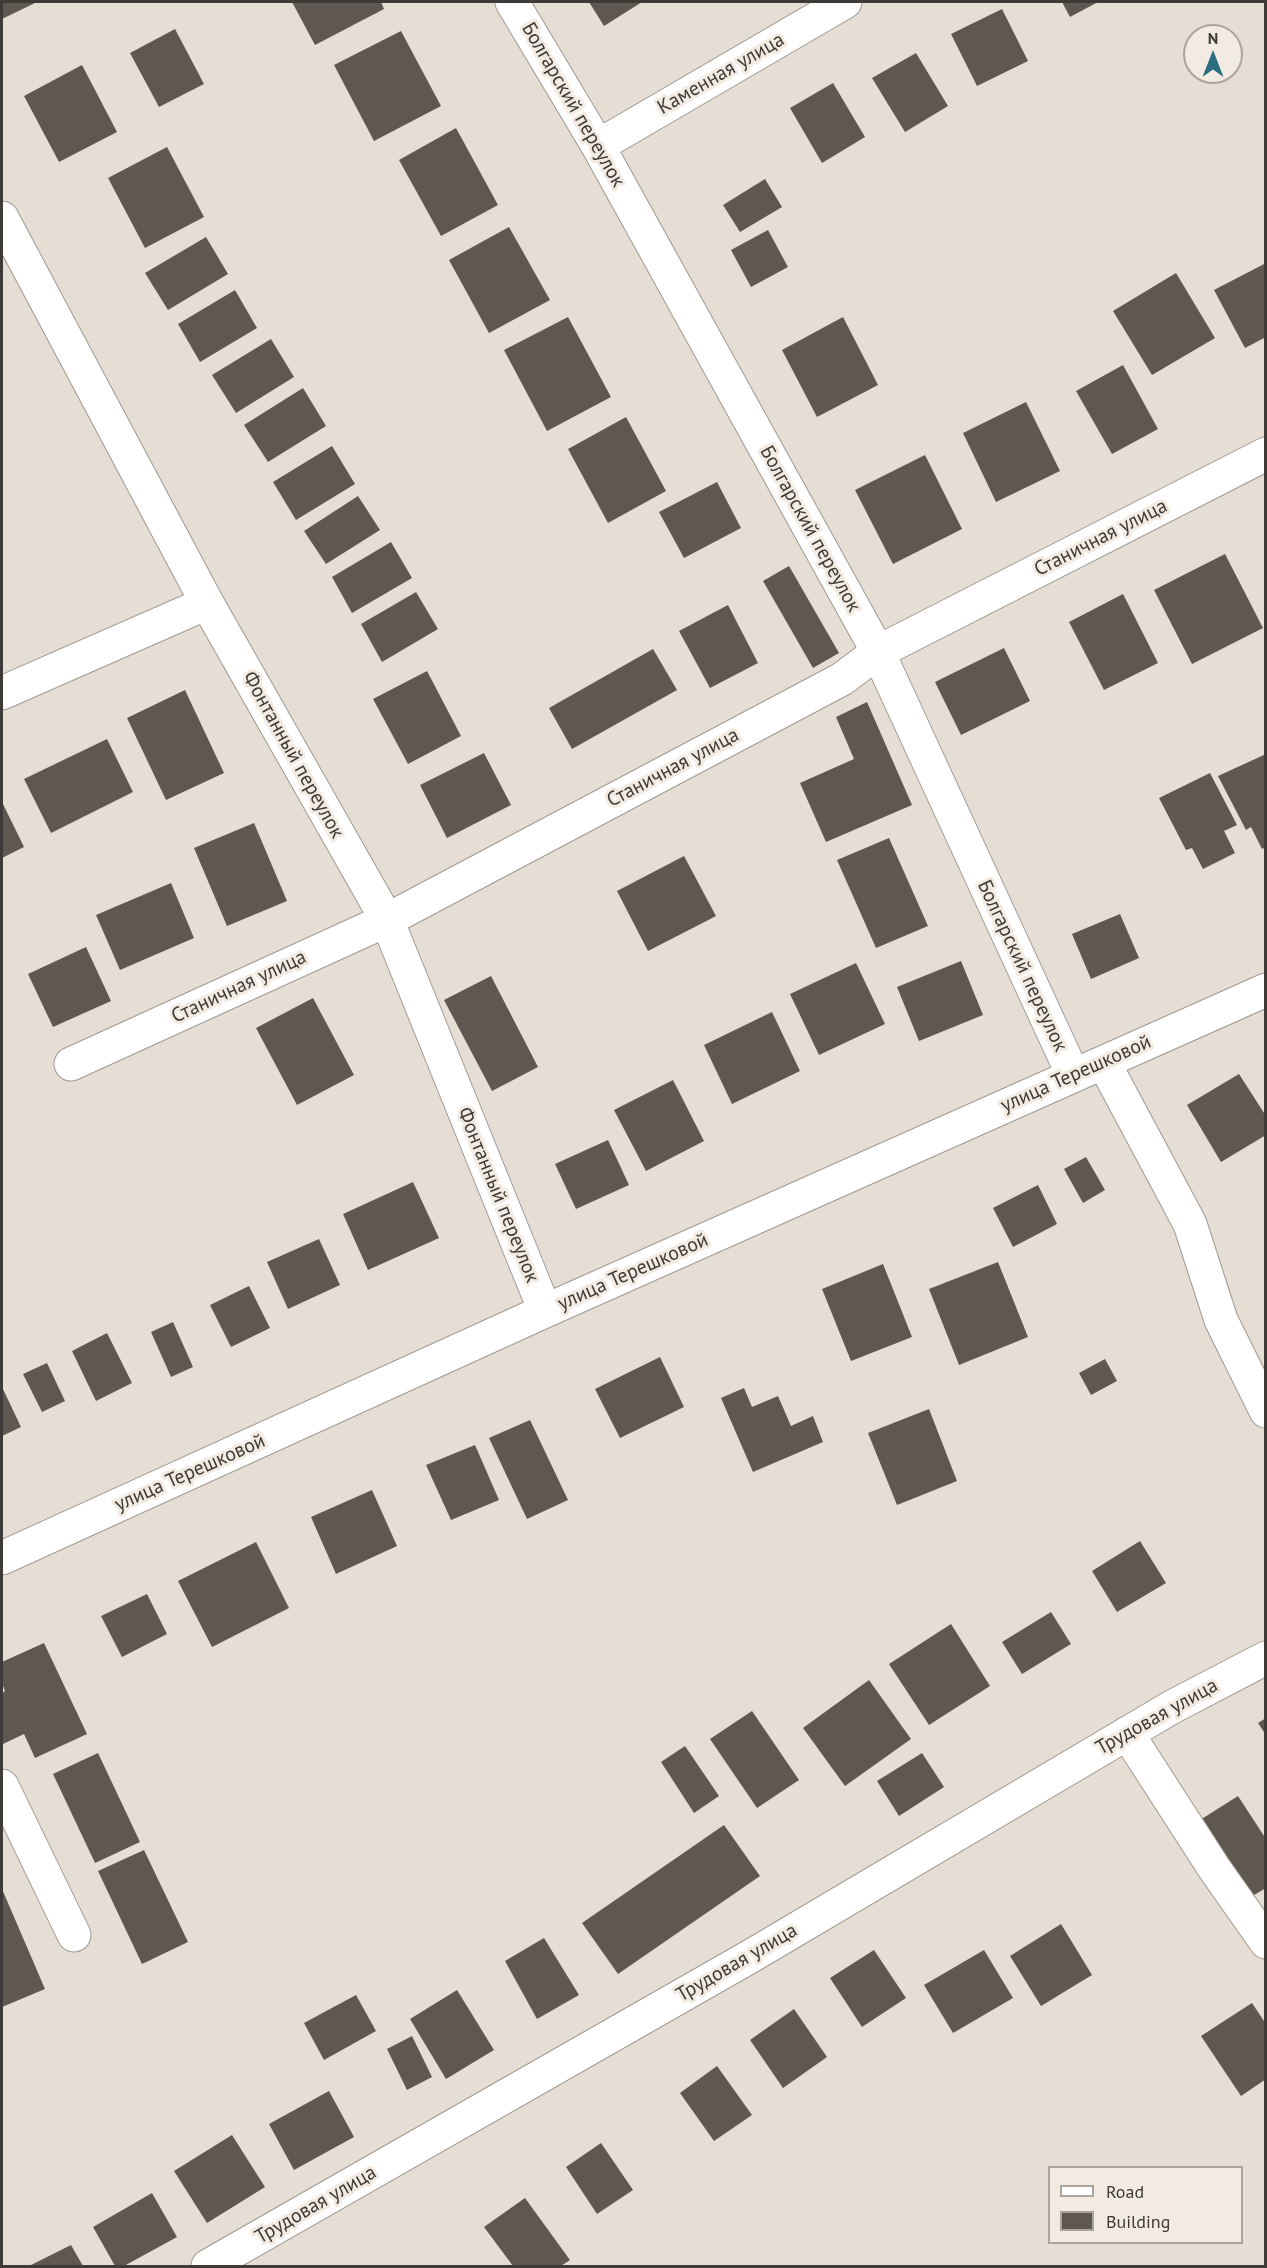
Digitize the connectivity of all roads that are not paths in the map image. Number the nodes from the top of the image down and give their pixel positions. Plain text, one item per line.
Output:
1 (512, 2) edge
2 (845, 2) edge
3 (598, 146) junction
4 (2, 218) edge
5 (1266, 454) edge
6 (207, 603) junction
7 (878, 652) junction
8 (2, 693) edge
9 (387, 920) junction
10 (1266, 990) edge
11 (1104, 1063) junction
12 (71, 1064) dead end
13 (1072, 1075) junction
14 (545, 1311) junction
15 (1266, 1411) edge
16 (2, 1558) edge
17 (1266, 1658) edge
18 (1127, 1733) junction
19 (2, 1786) edge
20 (74, 1935) dead end
21 (1266, 1942) edge
22 (208, 2266) edge

1 - 3 street, Болгарский переулок
2 - 3 street, Каменная улица
3 - 7 street, Болгарский переулок
4 - 6 street, Фонтанный переулок
5 - 7 street, Станичная улица
6 - 8 street
6 - 9 street, Фонтанный переулок
7 - 9 street, Станичная улица
7 - 13 street, Болгарский переулок
9 - 12 street, Станичная улица
9 - 14 street, Фонтанный переулок
10 - 11 street, улица Терешковой
11 - 13 street, улица Терешковой
11 - 15 street
13 - 14 street, улица Терешковой
14 - 16 street, улица Терешковой
17 - 18 street, Трудовая улица
18 - 21 street
18 - 22 street, Трудовая улица
19 - 20 street

